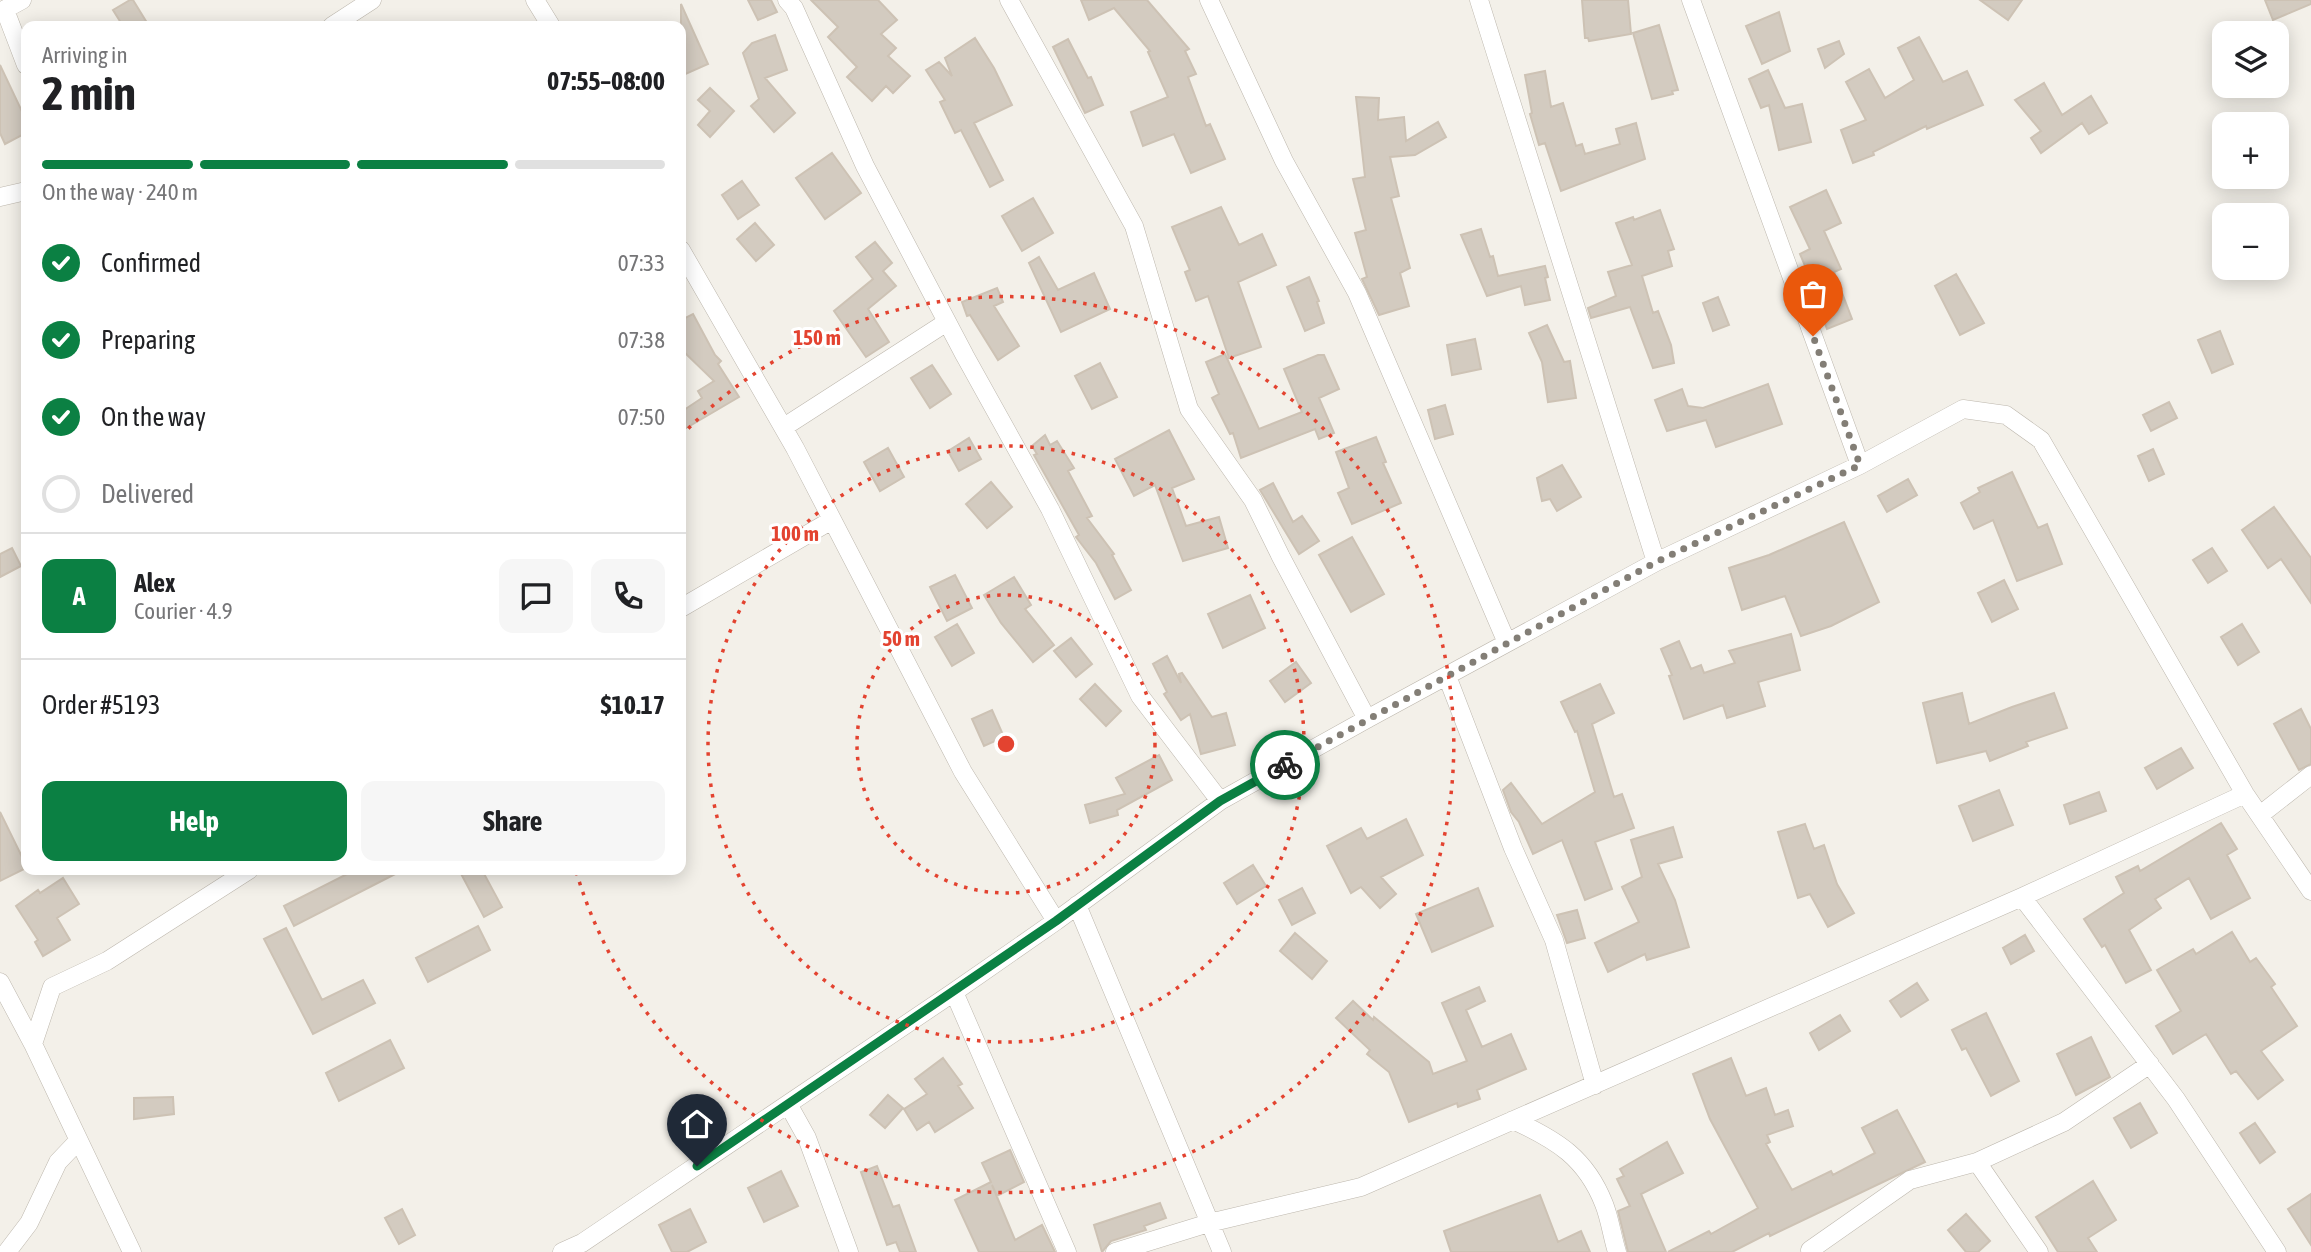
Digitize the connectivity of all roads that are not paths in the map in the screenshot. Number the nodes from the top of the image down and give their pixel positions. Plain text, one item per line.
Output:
1 (22, 0) edge
2 (372, 0) edge
3 (536, 0) edge
4 (787, 0) edge
5 (1009, 0) edge
6 (1209, 0) edge
7 (1479, 0) edge
8 (1691, 0) edge
9 (3, 11) edge
10 (340, 21) edge
11 (548, 21) edge
12 (21, 53) edge
13 (21, 192) edge
14 (0, 197) edge
15 (686, 259) edge
16 (947, 322) junction
17 (784, 427) junction
18 (1860, 465) junction
19 (832, 520) junction
20 (1656, 562) junction
21 (686, 605) edge
22 (1507, 643) junction
23 (1447, 676) junction
24 (1367, 719) junction
25 (2311, 775) edge
26 (2245, 794) junction
27 (1220, 801) junction
28 (2260, 815) junction
29 (241, 875) edge
30 (2311, 891) edge
31 (2022, 897) junction
32 (1077, 905) junction
33 (1056, 921) junction
34 (0, 982) edge
35 (954, 992) junction
36 (33, 1044) junction
37 (2150, 1065) junction
38 (1595, 1085) junction
39 (788, 1104) junction
40 (1513, 1120) junction
41 (78, 1141) junction
42 (1977, 1162) junction
43 (1209, 1223) junction
44 (583, 1248) edge
45 (1808, 1251) edge
46 (7, 1252) edge
47 (132, 1252) edge
48 (562, 1252) edge
49 (849, 1252) edge
50 (1067, 1252) edge
51 (1115, 1252) edge
52 (1222, 1252) edge
53 (1616, 1252) edge
54 (2039, 1252) edge
55 (2277, 1252) edge

1 - 9 street
2 - 10 street
3 - 11 street
4 - 16 street
5 - 24 street
6 - 22 street
7 - 20 street
8 - 18 street
9 - 12 street
13 - 14 street
15 - 17 street
16 - 17 street
16 - 27 street
17 - 19 street
18 - 20 street
18 - 26 street
19 - 21 street
19 - 33 street
20 - 22 street
22 - 23 street
23 - 24 street
23 - 38 street
24 - 27 street
25 - 28 street
26 - 28 street
26 - 31 street
27 - 32 street
28 - 30 street
29 - 36 street
31 - 37 street
31 - 38 street
32 - 33 street
32 - 43 street
33 - 35 street
34 - 36 street
35 - 39 street
35 - 50 street
36 - 41 street
37 - 42 street
37 - 55 street
38 - 40 street
39 - 44 street
39 - 49 street
40 - 43 street
40 - 53 street
41 - 46 street
41 - 47 street
42 - 45 street
42 - 54 street
43 - 51 street
43 - 52 street
44 - 48 street

